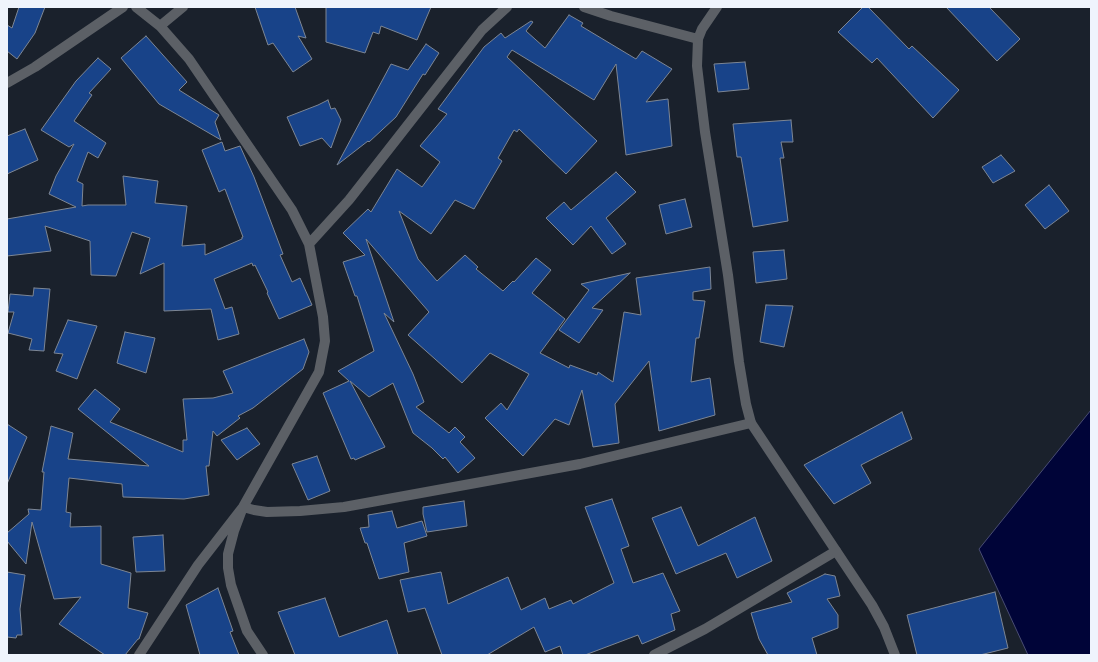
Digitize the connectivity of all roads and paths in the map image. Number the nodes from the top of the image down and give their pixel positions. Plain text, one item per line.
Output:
1 (123, 7) edge
2 (136, 7) edge
3 (182, 7) edge
4 (507, 7) edge
5 (584, 7) edge
6 (717, 7) edge
7 (160, 26) junction
8 (698, 39) junction
9 (7, 83) edge
10 (309, 244) junction
11 (751, 423) junction
12 (243, 507) junction
13 (836, 552) junction
14 (139, 655) edge
15 (263, 655) edge
16 (654, 655) edge
17 (896, 655) edge

1 - 9 street
2 - 7 street
3 - 7 street
4 - 10 street
5 - 8 street
6 - 8 street
7 - 10 street
8 - 11 street
10 - 12 street
11 - 12 street
11 - 13 street
12 - 14 street
12 - 15 street
13 - 16 street
13 - 17 street

